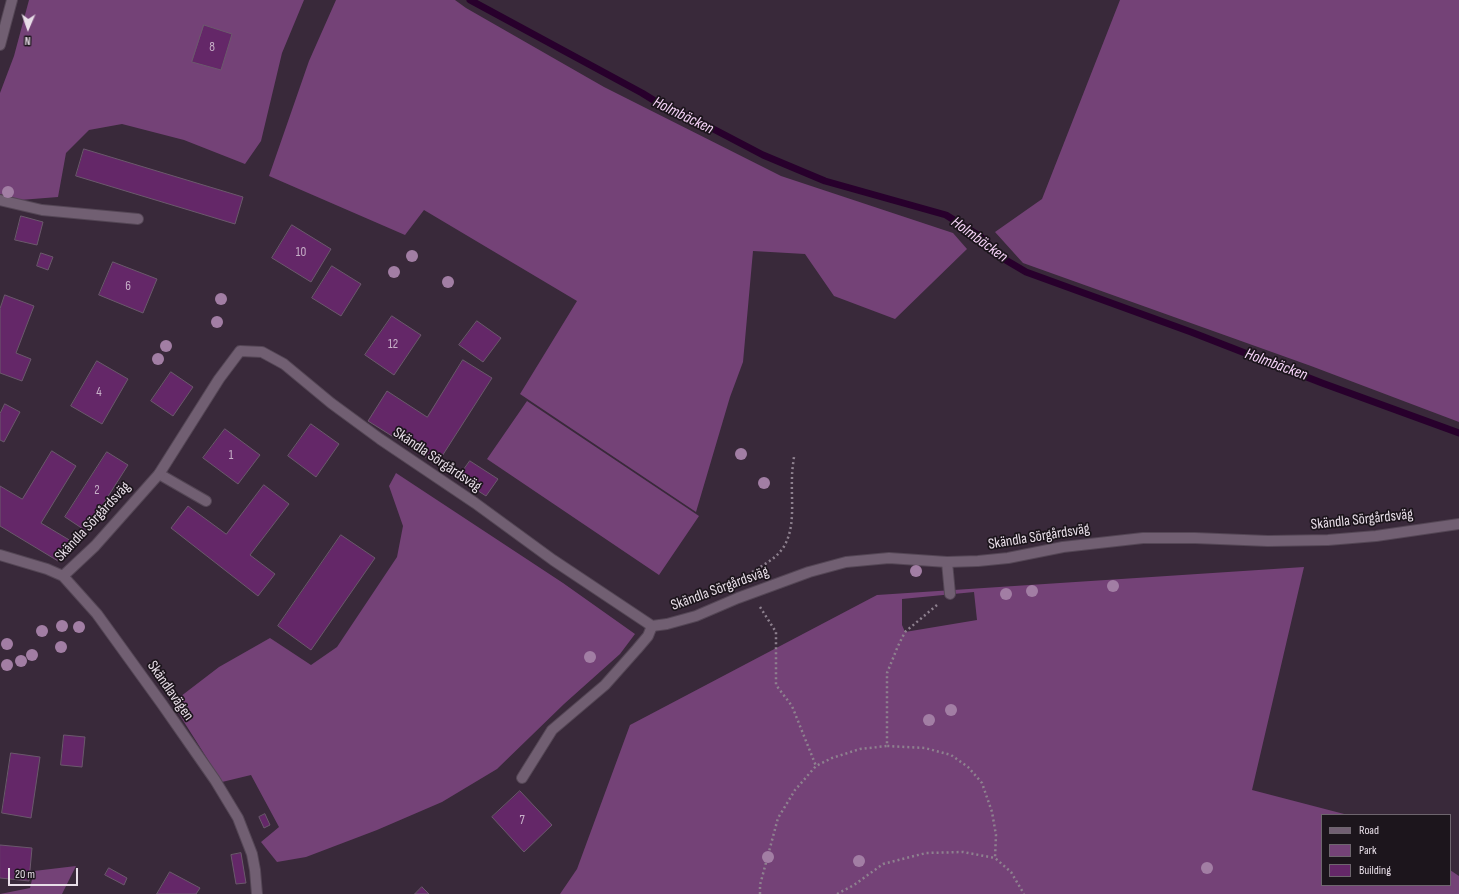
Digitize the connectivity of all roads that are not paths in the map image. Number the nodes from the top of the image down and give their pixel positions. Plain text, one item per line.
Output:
1 (12, 0) edge
2 (0, 45) edge
3 (0, 200) edge
4 (138, 219) dead end
5 (158, 474) junction
6 (206, 501) dead end
7 (1459, 524) edge
8 (0, 556) edge
9 (947, 562) junction
10 (63, 576) junction
11 (950, 594) road end
12 (652, 626) junction
13 (522, 778) dead end
14 (257, 894) edge

1 - 2 street
3 - 4 street
5 - 6 street
5 - 10 street, Skändla Sörgårdsväg
5 - 12 street, Skändla Sörgårdsväg
7 - 9 street, Skändla Sörgårdsväg
8 - 10 street, Skändlavägen
9 - 11 street
9 - 12 street, Skändla Sörgårdsväg
10 - 14 street, Skändlavägen
12 - 13 street

